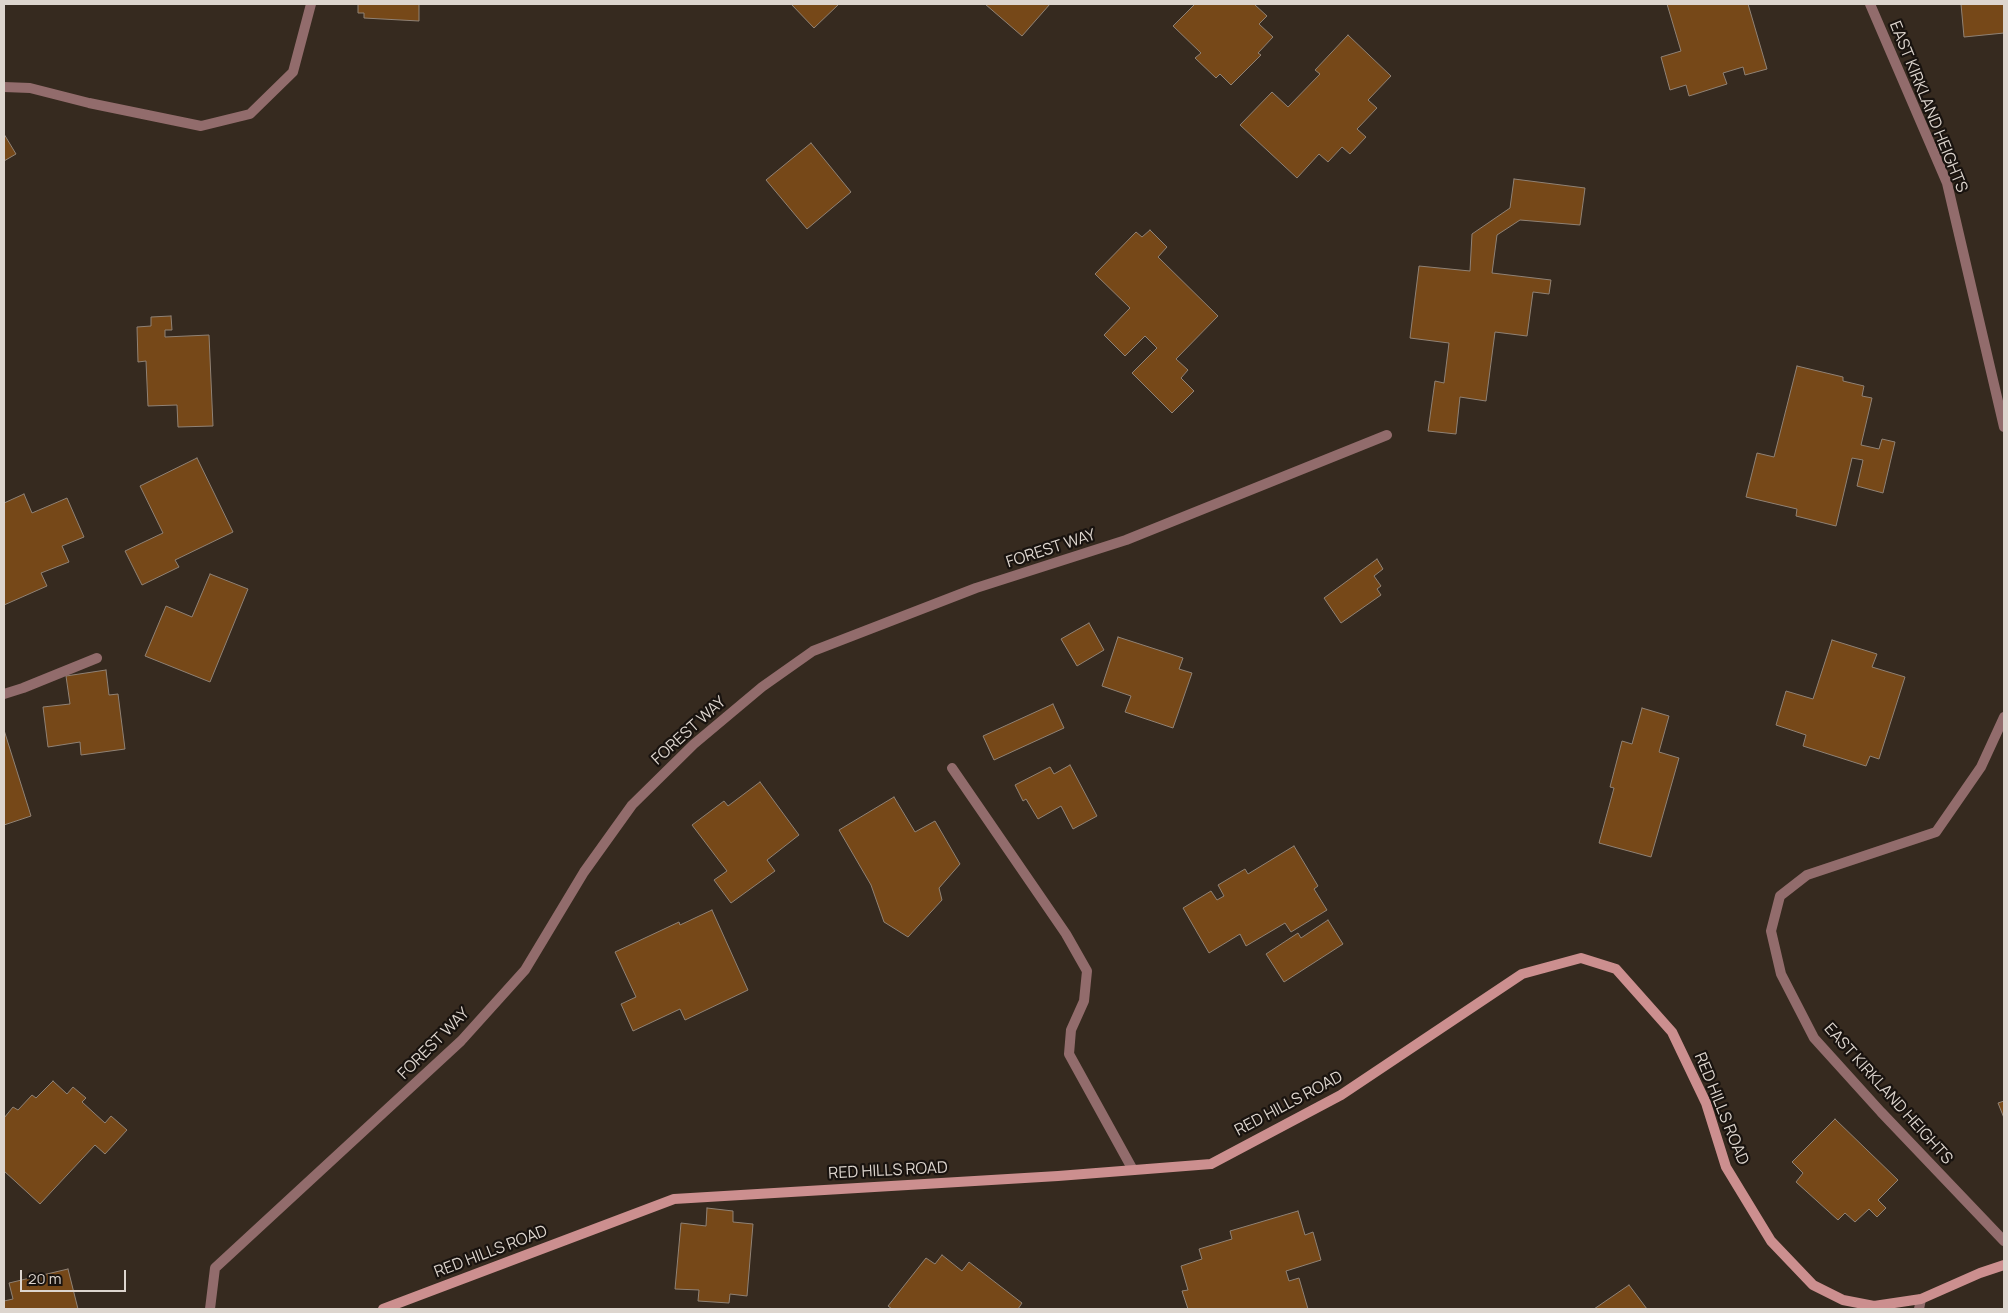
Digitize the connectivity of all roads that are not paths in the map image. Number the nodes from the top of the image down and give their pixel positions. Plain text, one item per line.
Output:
1 (311, 4) edge
2 (1870, 4) edge
3 (4, 87) edge
4 (2004, 427) edge
5 (1387, 435) dead end
6 (97, 658) dead end
7 (4, 694) edge
8 (2004, 717) edge
9 (952, 768) dead end
10 (1133, 1170) junction
11 (2004, 1241) edge
12 (2004, 1265) edge
13 (1920, 1304) edge
14 (210, 1309) edge
15 (383, 1309) edge

1 - 3 street
2 - 4 street, EAST KIRKLAND HEIGHTS
5 - 14 street, FOREST WAY
6 - 7 street
8 - 11 street, EAST KIRKLAND HEIGHTS
9 - 10 street
10 - 13 main road, RED HILLS ROAD
10 - 15 main road, RED HILLS ROAD
12 - 13 main road, RED HILLS ROAD

